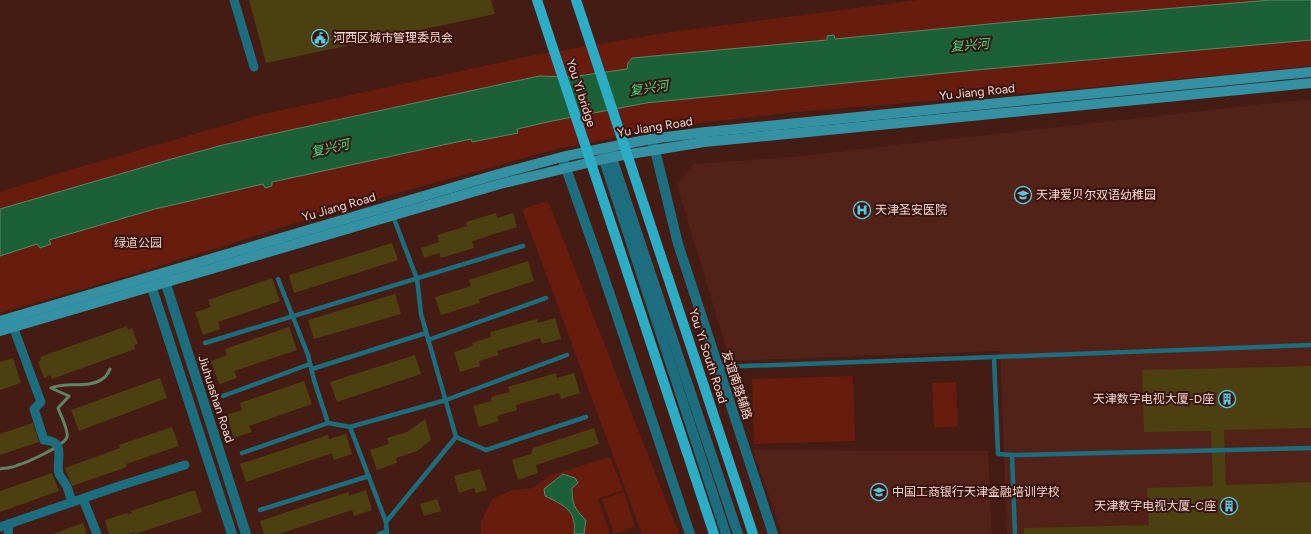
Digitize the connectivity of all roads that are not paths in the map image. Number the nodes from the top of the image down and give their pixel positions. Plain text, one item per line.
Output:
1 (234, 0) edge
2 (537, 0) edge
3 (576, 0) edge
4 (254, 67) dead end
5 (1311, 72) edge
6 (1311, 83) edge
7 (651, 139) junction
8 (655, 150) junction
9 (606, 153) junction
10 (562, 157) junction
11 (566, 168) junction
12 (638, 186) joint
13 (393, 216) junction
14 (523, 246) dead end
15 (163, 278) junction
16 (278, 279) dead end
17 (417, 279) junction
18 (150, 282) junction
19 (546, 298) dead end
20 (293, 316) junction
21 (0, 321) edge
22 (12, 323) junction
23 (0, 332) edge
24 (426, 333) junction
25 (428, 340) junction
26 (205, 343) dead end
27 (1311, 345) edge
28 (568, 355) dead end
29 (994, 357) junction
30 (310, 364) junction
31 (718, 367) junction
32 (312, 369) junction
33 (223, 396) dead end
34 (446, 400) junction
35 (586, 417) dead end
36 (328, 423) junction
37 (350, 427) junction
38 (456, 437) junction
39 (1311, 448) edge
40 (242, 453) dead end
41 (1012, 455) junction
42 (185, 465) dead end
43 (369, 476) junction
44 (83, 499) junction
45 (72, 502) junction
46 (260, 510) dead end
47 (386, 522) junction
48 (9, 524) junction
49 (0, 527) edge
50 (387, 533) edge
51 (8, 534) edge
52 (97, 534) edge
53 (232, 534) edge
54 (246, 534) edge
55 (379, 534) edge
56 (690, 534) edge
57 (714, 534) edge
58 (726, 534) edge
59 (738, 534) edge
60 (753, 534) edge
61 (773, 534) edge
62 (1015, 534) edge

1 - 4 street
2 - 57 main road, You Yi bridge
3 - 12 main road, You Yi bridge
5 - 7 main road, Yu Jiang Road
6 - 8 main road, Yu Jiang Road
7 - 8 street, 友谊南路辅路
7 - 9 main road, Yu Jiang Road
8 - 9 main road, Yu Jiang Road
8 - 31 street, 友谊南路辅路
9 - 10 main road, Yu Jiang Road
9 - 11 main road, Yu Jiang Road
9 - 58 street
9 - 59 street
10 - 11 street
10 - 15 main road, Yu Jiang Road
11 - 13 main road, Yu Jiang Road
11 - 56 street
12 - 60 main road, You Yi South Road
13 - 15 main road, Yu Jiang Road
13 - 17 lane
14 - 17 lane
15 - 18 main road, Yu Jiang Road
15 - 54 street, Jiuhuashan Road
16 - 20 lane
17 - 20 lane
17 - 24 lane
18 - 22 main road, Yu Jiang Road
18 - 53 street
19 - 25 lane
20 - 26 lane
20 - 30 lane
21 - 22 main road, Yu Jiang Road
22 - 23 main road, Yu Jiang Road
22 - 45 street
24 - 25 lane
24 - 32 lane
25 - 34 lane
27 - 29 lane
28 - 34 lane
29 - 31 lane
29 - 41 lane
30 - 32 lane
30 - 33 lane
31 - 61 street, 友谊南路辅路
32 - 36 lane
34 - 37 lane
34 - 38 lane
35 - 38 lane
36 - 37 lane
36 - 40 lane
37 - 43 lane
38 - 47 lane
39 - 41 lane
41 - 62 lane
42 - 44 street
43 - 46 lane
43 - 47 lane
44 - 45 street
44 - 52 street
45 - 48 street
47 - 50 lane
48 - 49 street
48 - 51 street
50 - 55 lane

